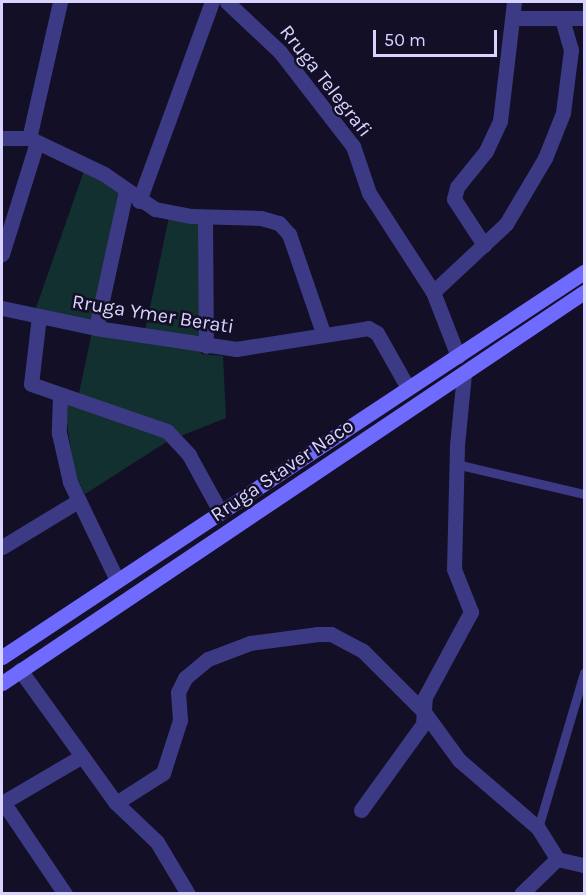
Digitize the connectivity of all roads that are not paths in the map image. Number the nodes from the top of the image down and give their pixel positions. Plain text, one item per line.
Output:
1 (60, 2) edge
2 (212, 2) edge
3 (227, 2) edge
4 (514, 2) edge
5 (514, 18) junction
6 (562, 18) junction
7 (585, 18) edge
8 (2, 138) edge
9 (33, 140) junction
10 (126, 190) junction
11 (139, 201) junction
12 (206, 216) junction
13 (484, 245) junction
14 (2, 254) edge
15 (585, 272) edge
16 (433, 292) junction
17 (585, 292) edge
18 (2, 308) edge
19 (39, 316) junction
20 (96, 328) junction
21 (323, 333) junction
22 (206, 346) junction
23 (458, 356) junction
24 (464, 374) junction
25 (408, 388) junction
26 (60, 396) junction
27 (456, 464) junction
28 (585, 494) edge
29 (78, 501) junction
30 (222, 513) junction
31 (2, 547) edge
32 (117, 580) junction
33 (2, 657) edge
34 (20, 670) junction
35 (585, 673) edge
36 (2, 682) edge
37 (424, 712) junction
38 (82, 756) junction
39 (2, 803) edge
40 (116, 803) junction
41 (361, 810) dead end
42 (538, 828) junction
43 (557, 859) junction
44 (585, 865) edge
45 (65, 894) edge
46 (188, 894) edge
47 (521, 894) edge

1 - 9 street
2 - 11 street
3 - 16 street, Rruga Telegrafi
4 - 5 street
5 - 6 street
5 - 13 street
6 - 7 street
6 - 13 street
8 - 9 street
9 - 10 street
9 - 14 street
10 - 11 street
10 - 20 street
11 - 12 street
12 - 21 street
12 - 22 street
13 - 16 street
15 - 23 main road, Rruga Staver Naco
16 - 23 street, Rruga Telegrafi
17 - 24 main road, Rruga Staver Naco
18 - 19 street, Rruga Ymer Berati
19 - 20 street, Rruga Ymer Berati
19 - 26 street
20 - 22 street, Rruga Ymer Berati
21 - 22 street, Rruga Ymer Berati
21 - 25 street, Rruga Ymer Berati
23 - 25 main road, Rruga Staver Naco
24 - 27 street
24 - 34 main road, Rruga Staver Naco
25 - 30 main road, Rruga Staver Naco
26 - 29 street
26 - 30 street
27 - 28 lane
27 - 37 street
29 - 31 street
29 - 32 street
30 - 32 main road, Rruga Staver Naco
32 - 33 main road, Rruga Staver Naco
34 - 36 main road, Rruga Staver Naco
34 - 38 street
35 - 42 lane
37 - 40 street
37 - 41 street
37 - 42 street
38 - 39 street
38 - 40 street
39 - 45 street
40 - 46 street
42 - 43 street
43 - 44 street
43 - 47 street

